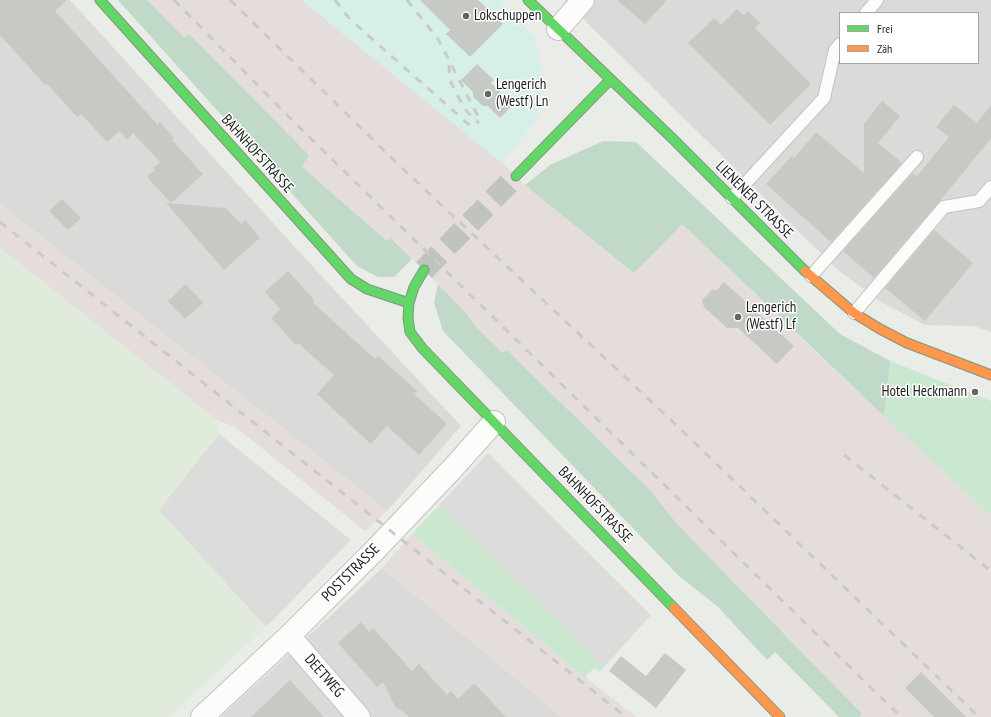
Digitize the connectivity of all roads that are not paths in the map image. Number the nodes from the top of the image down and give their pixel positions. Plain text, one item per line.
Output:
1 (100, 0) edge
2 (528, 0) edge
3 (583, 0) edge
4 (877, 0) edge
5 (867, 12) edge
6 (558, 29) junction
7 (839, 45) edge
8 (610, 80) junction
9 (917, 157) dead end
10 (516, 176) tunnel mouth
11 (991, 188) edge
12 (732, 198) junction
13 (424, 270) tunnel mouth
14 (811, 276) junction
15 (409, 304) junction
16 (854, 313) junction
17 (991, 375) edge
18 (494, 422) junction
19 (289, 636) junction
20 (202, 717) edge
21 (359, 717) edge
22 (780, 717) edge

1 - 15 street, BAHNHOFSTRASSE
2 - 6 street, LIENENER STRASSE
3 - 6 street
4 - 5 lane
6 - 8 street, LIENENER STRASSE
7 - 12 lane
8 - 10 street
8 - 12 street, LIENENER STRASSE
9 - 14 lane
11 - 16 lane
12 - 14 street, LIENENER STRASSE
13 - 15 street, BAHNHOFSTRASSE
14 - 16 street, LIENENER STRASSE
15 - 18 street, BAHNHOFSTRASSE
16 - 17 street, LIENENER STRASSE
18 - 19 street, POSTSTRASSE
18 - 22 street, BAHNHOFSTRASSE
19 - 20 street, POSTSTRASSE
19 - 21 street, DEETWEG

